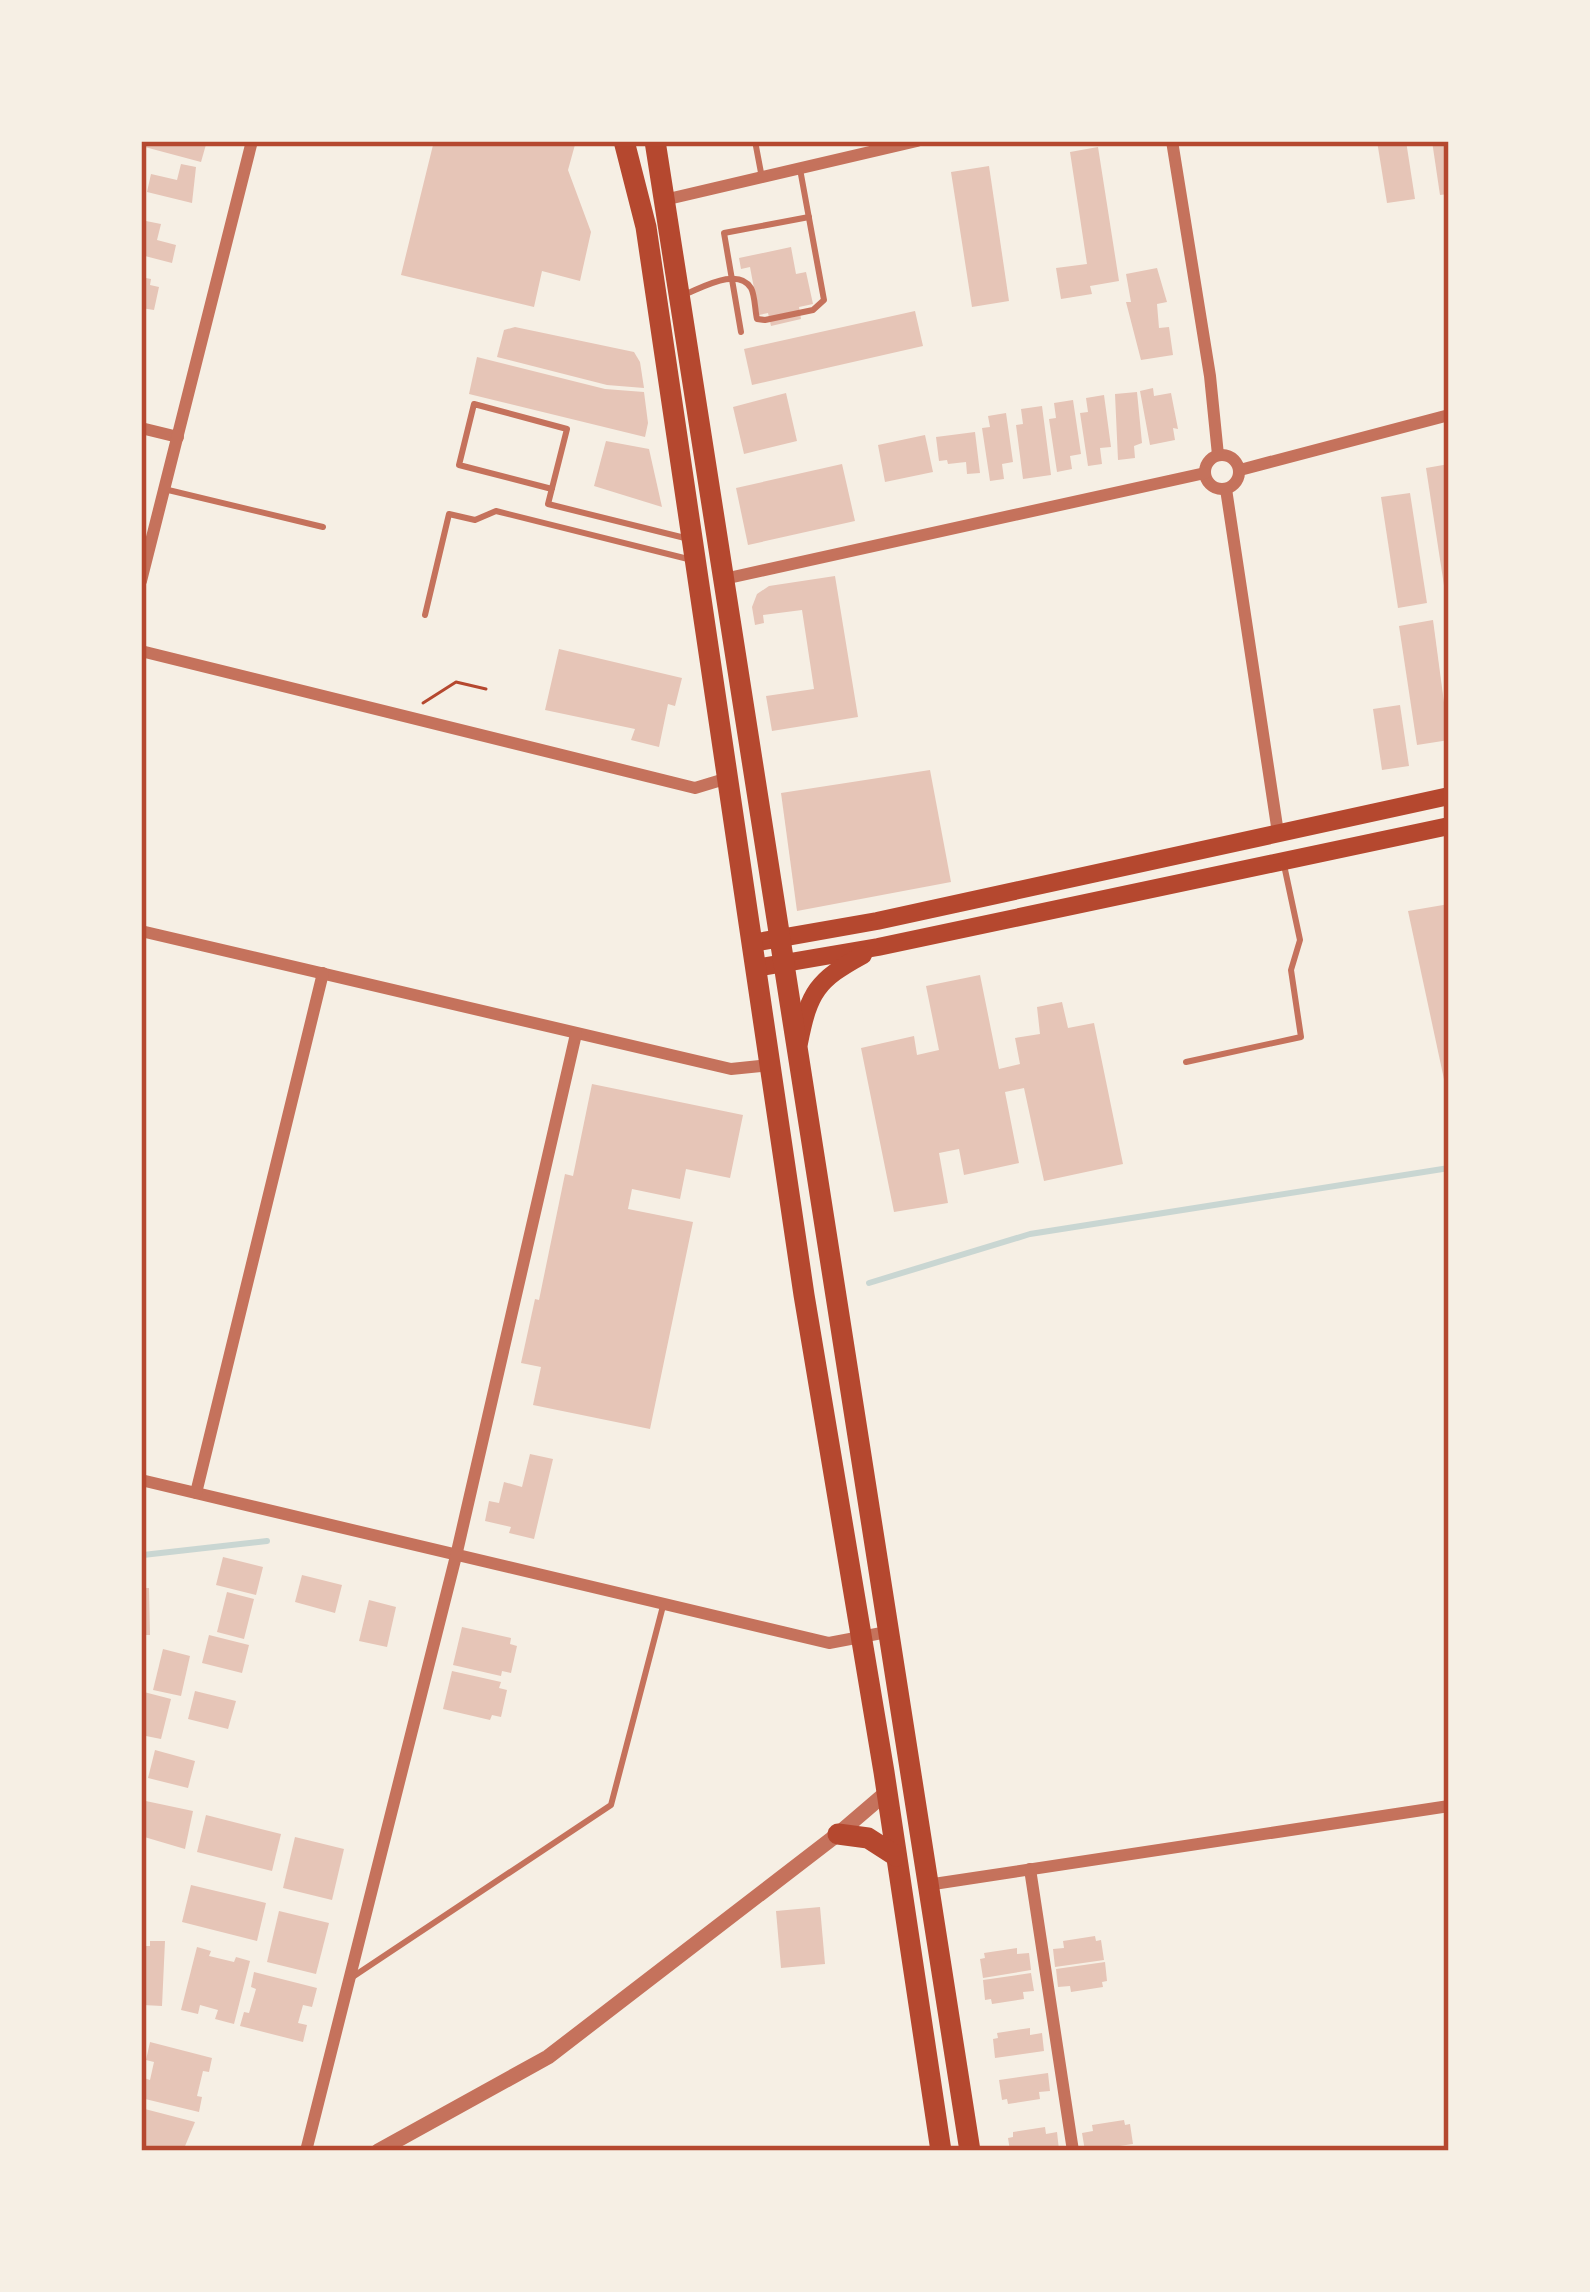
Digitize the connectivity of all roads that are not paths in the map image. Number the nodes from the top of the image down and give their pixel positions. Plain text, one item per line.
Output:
1 (252, 141) edge
2 (624, 141) edge
3 (655, 141) edge
4 (755, 141) edge
5 (1172, 141) edge
6 (910, 142) edge
7 (800, 168) junction
8 (762, 178) junction
9 (664, 200) junction
10 (809, 217) junction
11 (731, 278) junction
12 (680, 297) junction
13 (741, 332) dead end
14 (1449, 415) edge
15 (141, 428) edge
16 (178, 437) junction
17 (1218, 454) junction
18 (1240, 470) junction
19 (1205, 473) junction
20 (164, 489) junction
21 (552, 489) junction
22 (1226, 489) junction
23 (323, 526) dead end
24 (694, 550) junction
25 (724, 579) junction
26 (141, 581) edge
27 (425, 615) dead end
28 (141, 651) edge
29 (728, 778) junction
30 (1449, 796) edge
31 (1449, 826) edge
32 (1278, 832) junction
33 (1283, 862) junction
34 (141, 931) edge
35 (779, 940) junction
36 (752, 944) junction
37 (878, 947) junction
38 (782, 964) junction
39 (756, 968) junction
40 (323, 973) junction
41 (576, 1034) junction
42 (796, 1057) junction
43 (1186, 1062) dead end
44 (770, 1066) junction
45 (141, 1480) edge
46 (196, 1493) junction
47 (456, 1556) junction
48 (663, 1605) junction
49 (887, 1632) junction
50 (862, 1639) junction
51 (902, 1730) junction
52 (887, 1792) junction
53 (1449, 1806) edge
54 (917, 1822) junction
55 (838, 1834) junction
56 (896, 1856) junction
57 (1030, 1869) junction
58 (927, 1885) junction
59 (938, 1956) junction
60 (351, 1978) junction
61 (920, 2011) junction
62 (306, 2151) edge
63 (378, 2151) edge
64 (940, 2151) edge
65 (970, 2151) edge
66 (1073, 2151) edge

1 - 16 street
2 - 24 main road
3 - 9 main road
4 - 8 lane
5 - 17 street
6 - 7 street
7 - 8 street
7 - 10 lane
8 - 9 street
9 - 12 main road
10 - 11 lane
10 - 11 lane
11 - 12 lane
11 - 13 lane
12 - 25 main road
14 - 18 street
15 - 16 street
16 - 20 street
17 - 18 street
17 - 19 street
18 - 22 street
19 - 22 street
19 - 25 street
20 - 23 lane
20 - 26 street
21 - 21 lane
21 - 24 lane
22 - 32 street
24 - 27 lane
24 - 29 main road
25 - 35 main road
28 - 29 street
29 - 36 main road
30 - 32 main road
31 - 33 main road
32 - 33 main road
32 - 35 main road
33 - 37 main road
33 - 43 lane
34 - 40 street
35 - 36 main road
35 - 38 main road
36 - 39 main road
37 - 38 main road
37 - 42 main road
38 - 39 main road
38 - 42 main road
39 - 44 main road
40 - 41 street
40 - 46 street
41 - 44 street
41 - 47 street
42 - 49 main road
44 - 50 main road
45 - 46 street
46 - 47 street
47 - 48 street
47 - 60 street
48 - 50 street
48 - 60 lane
49 - 50 street
49 - 51 main road
50 - 52 main road
51 - 52 main road
51 - 54 main road
52 - 54 main road
52 - 55 street
52 - 56 main road
53 - 57 street
54 - 58 main road
55 - 56 main road
55 - 63 street
56 - 61 main road
57 - 58 street
57 - 66 street
58 - 59 main road
59 - 61 main road
59 - 65 main road
60 - 62 street
61 - 64 main road

